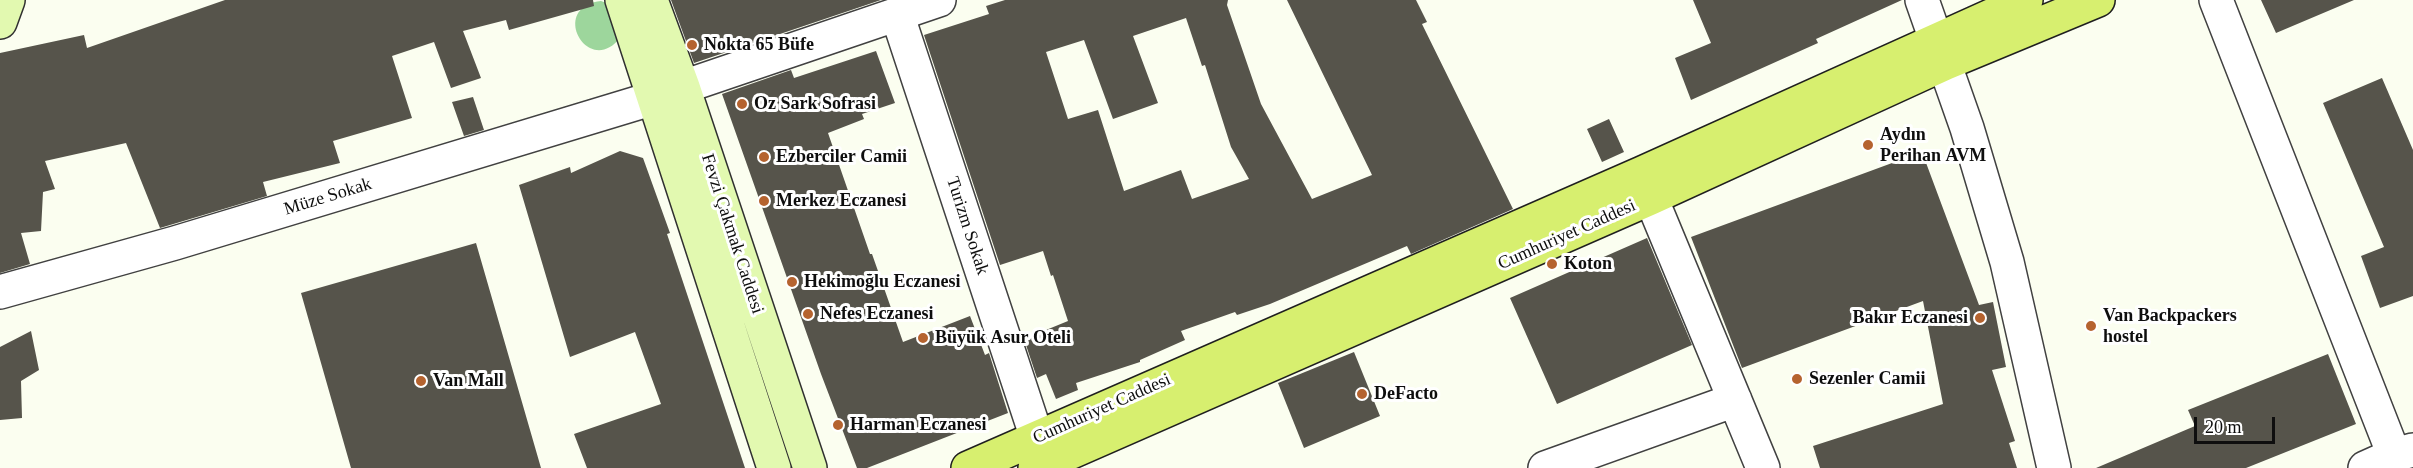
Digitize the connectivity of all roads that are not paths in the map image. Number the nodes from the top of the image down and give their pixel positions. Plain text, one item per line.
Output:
1 (8, 0) edge
2 (622, 0) edge
3 (651, 0) edge
4 (939, 0) edge
5 (1922, 0) edge
6 (2026, 0) edge
7 (2098, 0) edge
8 (2216, 0) edge
9 (897, 14) junction
10 (0, 22) edge
11 (1941, 51) junction
12 (668, 92) junction
13 (1651, 198) junction
14 (0, 292) edge
15 (1735, 399) junction
16 (1036, 453) edge
17 (2390, 458) edge
18 (774, 468) edge
19 (810, 468) edge
20 (968, 468) edge
21 (1545, 468) edge
22 (1763, 468) edge
23 (2054, 468) edge

1 - 10 main road
2 - 12 main road, Fevzi Çakmak Caddesi
3 - 12 main road, Fevzi Çakmak Caddesi
4 - 9 street, Müze Sokak
5 - 11 street
6 - 11 main road, Cumhuriyet Caddesi
7 - 11 main road, Cumhuriyet Caddesi
8 - 17 street
9 - 12 street, Müze Sokak
9 - 16 street, Turizm Sokak
11 - 13 main road, Cumhuriyet Caddesi
11 - 16 main road, Cumhuriyet Caddesi
11 - 23 street
12 - 14 street, Müze Sokak
12 - 18 main road, Fevzi Çakmak Caddesi
12 - 19 main road, Fevzi Çakmak Caddesi
13 - 15 street
13 - 16 main road, Cumhuriyet Caddesi
15 - 21 street
15 - 22 street
16 - 20 main road, Cumhuriyet Caddesi

